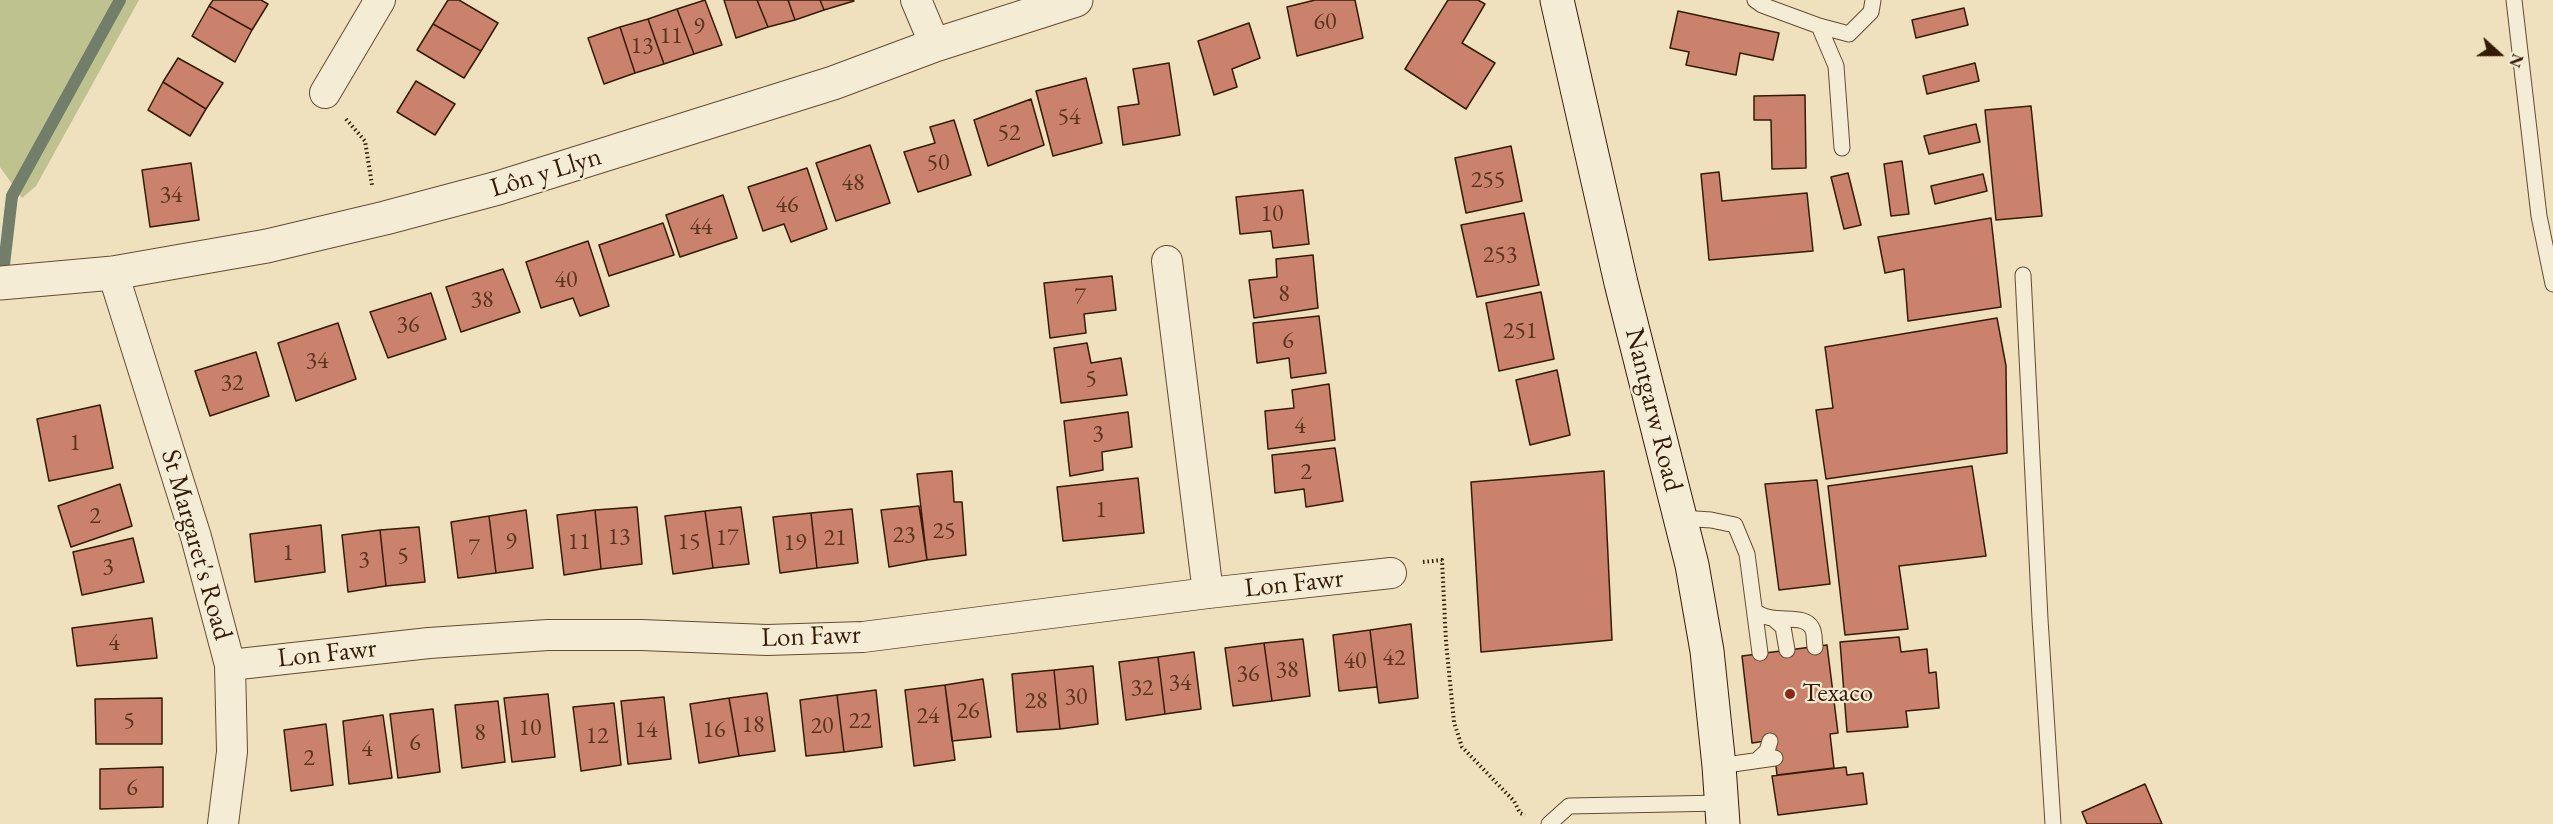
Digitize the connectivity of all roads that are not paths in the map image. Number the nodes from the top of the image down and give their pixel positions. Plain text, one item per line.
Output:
1 (380, 0) edge
2 (916, 0) edge
3 (1076, 0) edge
4 (1557, 0) edge
5 (1755, 0) edge
6 (1873, 0) edge
7 (2514, 0) edge
8 (1820, 26) junction
9 (934, 45) junction
10 (325, 93) road end
11 (1842, 148) dead end
12 (1167, 261) dead end
13 (113, 273) junction
14 (2023, 275) dead end
15 (0, 283) edge
16 (2553, 284) edge
17 (1681, 518) junction
18 (1391, 573) road end
19 (1208, 593) junction
20 (1755, 611) junction
21 (1775, 620) junction
22 (1815, 647) dead end
23 (1787, 650) dead end
24 (1760, 653) dead end
25 (230, 665) junction
26 (1770, 741) dead end
27 (1775, 758) dead end
28 (1757, 760) junction
29 (1719, 766) junction
30 (1722, 814) edge
31 (1549, 823) edge
32 (223, 824) edge
33 (2053, 824) edge

1 - 10 street
2 - 9 street
3 - 9 street, Lôn y Llyn
4 - 17 street, Nantgarw Road
5 - 8 lane
6 - 8 lane
7 - 16 lane
8 - 11 lane
9 - 13 street, Lôn y Llyn
12 - 19 street
13 - 15 street, Lôn y Llyn
13 - 25 street, St Margaret's Road
14 - 33 lane
17 - 20 lane
17 - 29 street, Nantgarw Road
18 - 19 street, Lon Fawr
19 - 25 street, Lon Fawr
20 - 21 lane
20 - 24 lane
21 - 22 lane
21 - 23 lane
25 - 32 street, St Margaret's Road
26 - 28 lane
27 - 28 lane
28 - 29 lane
29 - 30 street, Nantgarw Road
30 - 31 lane

